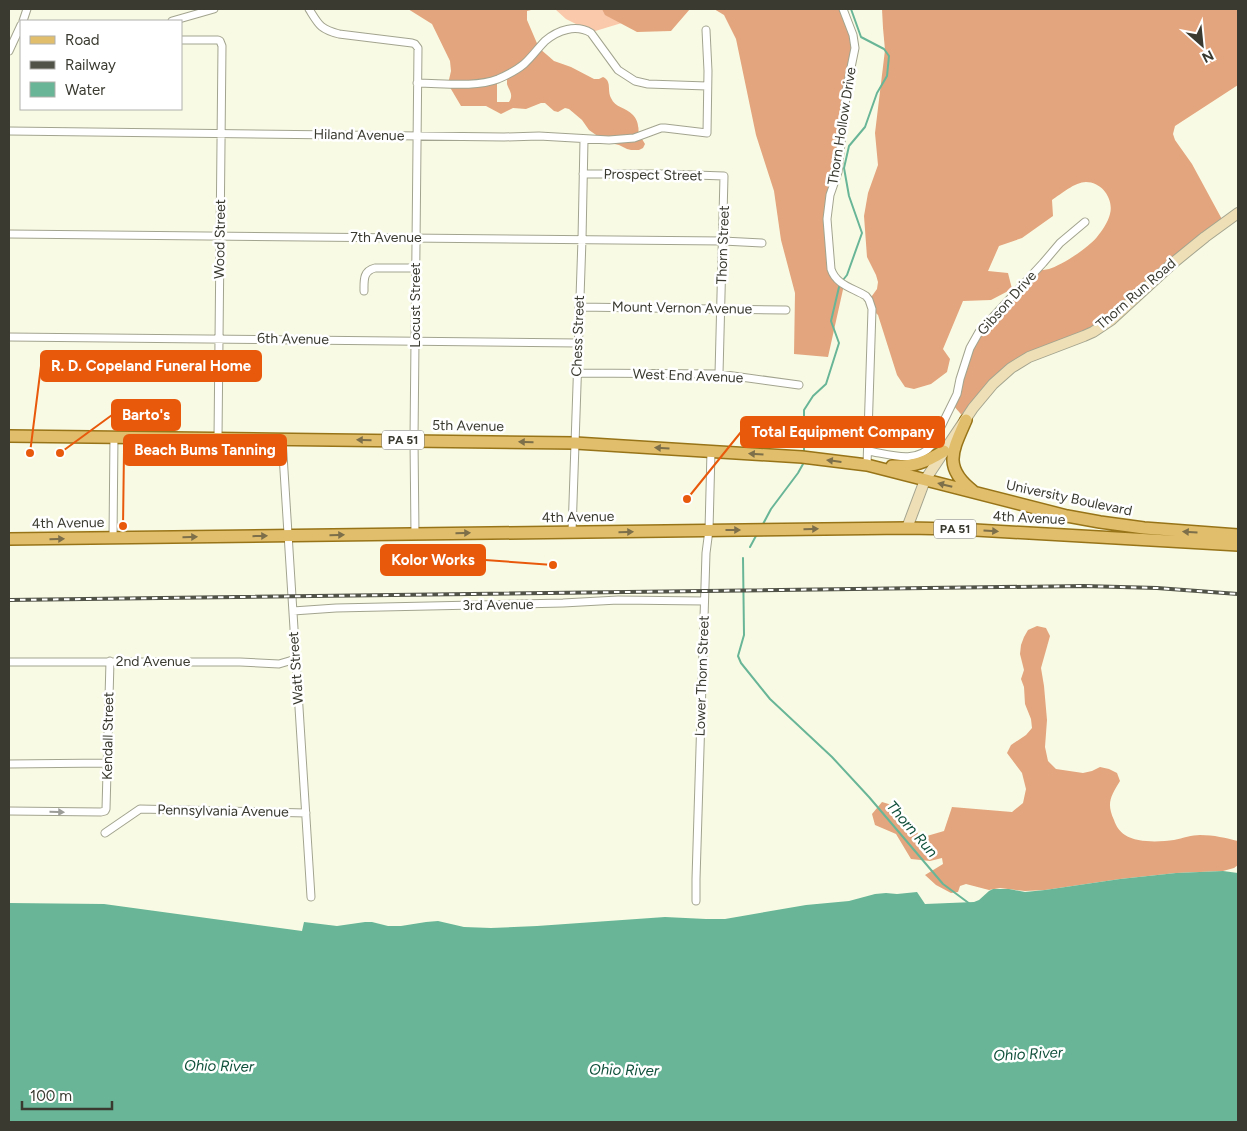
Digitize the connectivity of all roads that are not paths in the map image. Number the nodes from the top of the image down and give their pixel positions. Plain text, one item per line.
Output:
1 (214, 9) edge
2 (309, 9) edge
3 (843, 9) edge
4 (176, 20) edge
5 (706, 30) dead end
6 (18, 38) edge
7 (182, 40) edge
8 (9, 51) edge
9 (417, 83) junction
10 (707, 86) junction
11 (9, 131) edge
12 (221, 134) junction
13 (416, 136) junction
14 (584, 140) junction
15 (582, 174) junction
16 (724, 176) joint
17 (1238, 213) edge
18 (1085, 222) dead end
19 (9, 234) edge
20 (220, 235) junction
21 (416, 237) junction
22 (582, 239) junction
23 (723, 241) junction
24 (762, 243) dead end
25 (416, 268) junction
26 (364, 290) dead end
27 (579, 307) junction
28 (721, 309) junction
29 (786, 310) dead end
30 (9, 337) edge
31 (219, 339) junction
32 (415, 341) junction
33 (578, 343) junction
34 (577, 373) junction
35 (719, 374) junction
36 (799, 385) dead end
37 (966, 420) junction
38 (9, 436) edge
39 (114, 436) junction
40 (218, 438) junction
41 (282, 439) junction
42 (414, 440) junction
43 (575, 443) junction
44 (711, 451) junction
45 (868, 451) junction
46 (944, 451) junction
47 (867, 464) junction
48 (925, 480) junction
49 (974, 492) junction
50 (1137, 527) junction
51 (907, 528) junction
52 (709, 530) junction
53 (572, 532) junction
54 (415, 534) junction
55 (1238, 535) edge
56 (288, 536) junction
57 (113, 538) junction
58 (9, 539) edge
59 (1142, 540) junction
60 (1238, 545) edge
61 (704, 602) junction
62 (293, 610) junction
63 (296, 659) junction
64 (110, 661) junction
65 (9, 662) edge
66 (108, 763) junction
67 (9, 764) edge
68 (9, 811) edge
69 (306, 813) junction
70 (105, 834) dead end
71 (311, 897) dead end
72 (696, 901) dead end

1 - 4 street
2 - 9 street, Locust Street
3 - 45 street, Thorn Hollow Drive
5 - 10 street
6 - 8 street
7 - 12 street, Wood Street
9 - 10 street
9 - 13 street, Locust Street
10 - 14 street, Hiland Avenue
11 - 12 street, Hiland Avenue
12 - 13 street, Hiland Avenue
12 - 20 street, Wood Street
13 - 14 street, Hiland Avenue
13 - 21 street, Locust Street
14 - 15 street, Chess Street
15 - 16 street, Prospect Street
15 - 22 street, Chess Street
16 - 23 street, Thorn Street
17 - 37 street, Thorn Run Road
18 - 45 street, Gibson Drive
19 - 20 street, 7th Avenue
20 - 21 street, 7th Avenue
20 - 31 street, Wood Street
21 - 22 street, 7th Avenue
21 - 25 street, Locust Street
22 - 23 street, 7th Avenue
22 - 27 street, Chess Street
23 - 24 street, 7th Avenue
23 - 28 street, Thorn Street
25 - 26 street
25 - 32 street, Locust Street
27 - 28 street, Mount Vernon Avenue
27 - 33 street, Chess Street
28 - 29 street, Mount Vernon Avenue
28 - 35 street, Thorn Street
30 - 31 street, 6th Avenue
31 - 32 street, 6th Avenue
31 - 40 street, Wood Street
32 - 33 street, 6th Avenue
32 - 42 street, Locust Street
33 - 34 street, Chess Street
34 - 35 street, West End Avenue
34 - 43 street, Chess Street
35 - 36 street, West End Avenue
37 - 46 street, Thorn Run Road
37 - 49 main road
38 - 39 main road, 5th Avenue / PA 51
39 - 40 main road, 5th Avenue / PA 51
39 - 57 street
40 - 41 main road, 5th Avenue / PA 51
42 -> 41 main road, 5th Avenue / PA 51
41 - 56 street, Watt Street
43 -> 42 main road, 5th Avenue / PA 51
42 - 54 street, Locust Street
44 -> 43 main road, 5th Avenue / PA 51
43 - 53 street, Chess Street
47 -> 44 main road, 5th Avenue / PA 51
44 - 52 street, Lower Thorn Street
45 - 47 street, Thorn Hollow Drive
46 - 47 main road
46 - 48 street, Thorn Run Road
47 - 48 main road, 5th Avenue / PA 51
49 -> 48 main road, University Boulevard / PA 51
48 - 51 street, Thorn Run Road
49 - 50 main road, University Boulevard / PA 51
55 -> 50 main road, University Boulevard / PA 51
50 - 59 main road
52 -> 51 main road, 4th Avenue / PA 51
51 -> 59 main road, 4th Avenue / PA 51
53 -> 52 main road, 4th Avenue / PA 51
52 - 61 street, Lower Thorn Street
54 -> 53 main road, 4th Avenue / PA 51
56 -> 54 main road, 4th Avenue / PA 51
57 -> 56 main road, 4th Avenue / PA 51
56 - 62 street, Watt Street
58 -> 57 main road, 4th Avenue / PA 51
59 - 60 main road, PA 51
61 - 62 street, 3rd Avenue
61 - 72 street, Lower Thorn Street
62 - 63 street, Watt Street
63 - 64 street, 2nd Avenue
63 - 69 street, Watt Street
64 - 65 street, 2nd Avenue
64 - 66 street, Kendall Street
66 - 67 street
68 -> 66 street, Kendall Street
69 - 70 street, Pennsylvania Avenue
69 - 71 street, Watt Street

